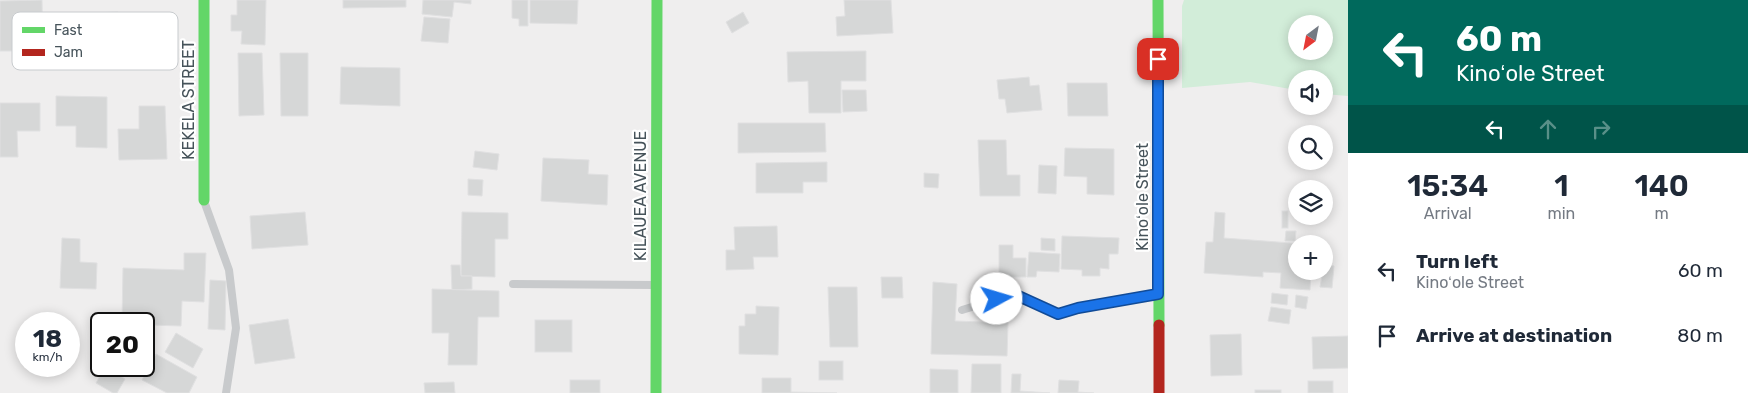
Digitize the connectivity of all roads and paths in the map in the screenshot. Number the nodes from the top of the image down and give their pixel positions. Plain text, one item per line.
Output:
1 (204, 0) edge
2 (657, 0) edge
3 (1158, 0) edge
4 (204, 200) joint
5 (513, 284) dead end
6 (656, 286) junction
7 (1158, 294) junction
8 (962, 310) dead end
9 (226, 393) edge
10 (656, 393) edge
11 (1159, 393) edge

1 - 4 street, KEKELA STREET
2 - 6 street, KILAUEA AVENUE
3 - 7 street, Kinoʻole Street
4 - 9 lane
5 - 6 lane
6 - 10 street, KILAUEA AVENUE
7 - 8 lane
7 - 11 street, Kinoʻole Street

